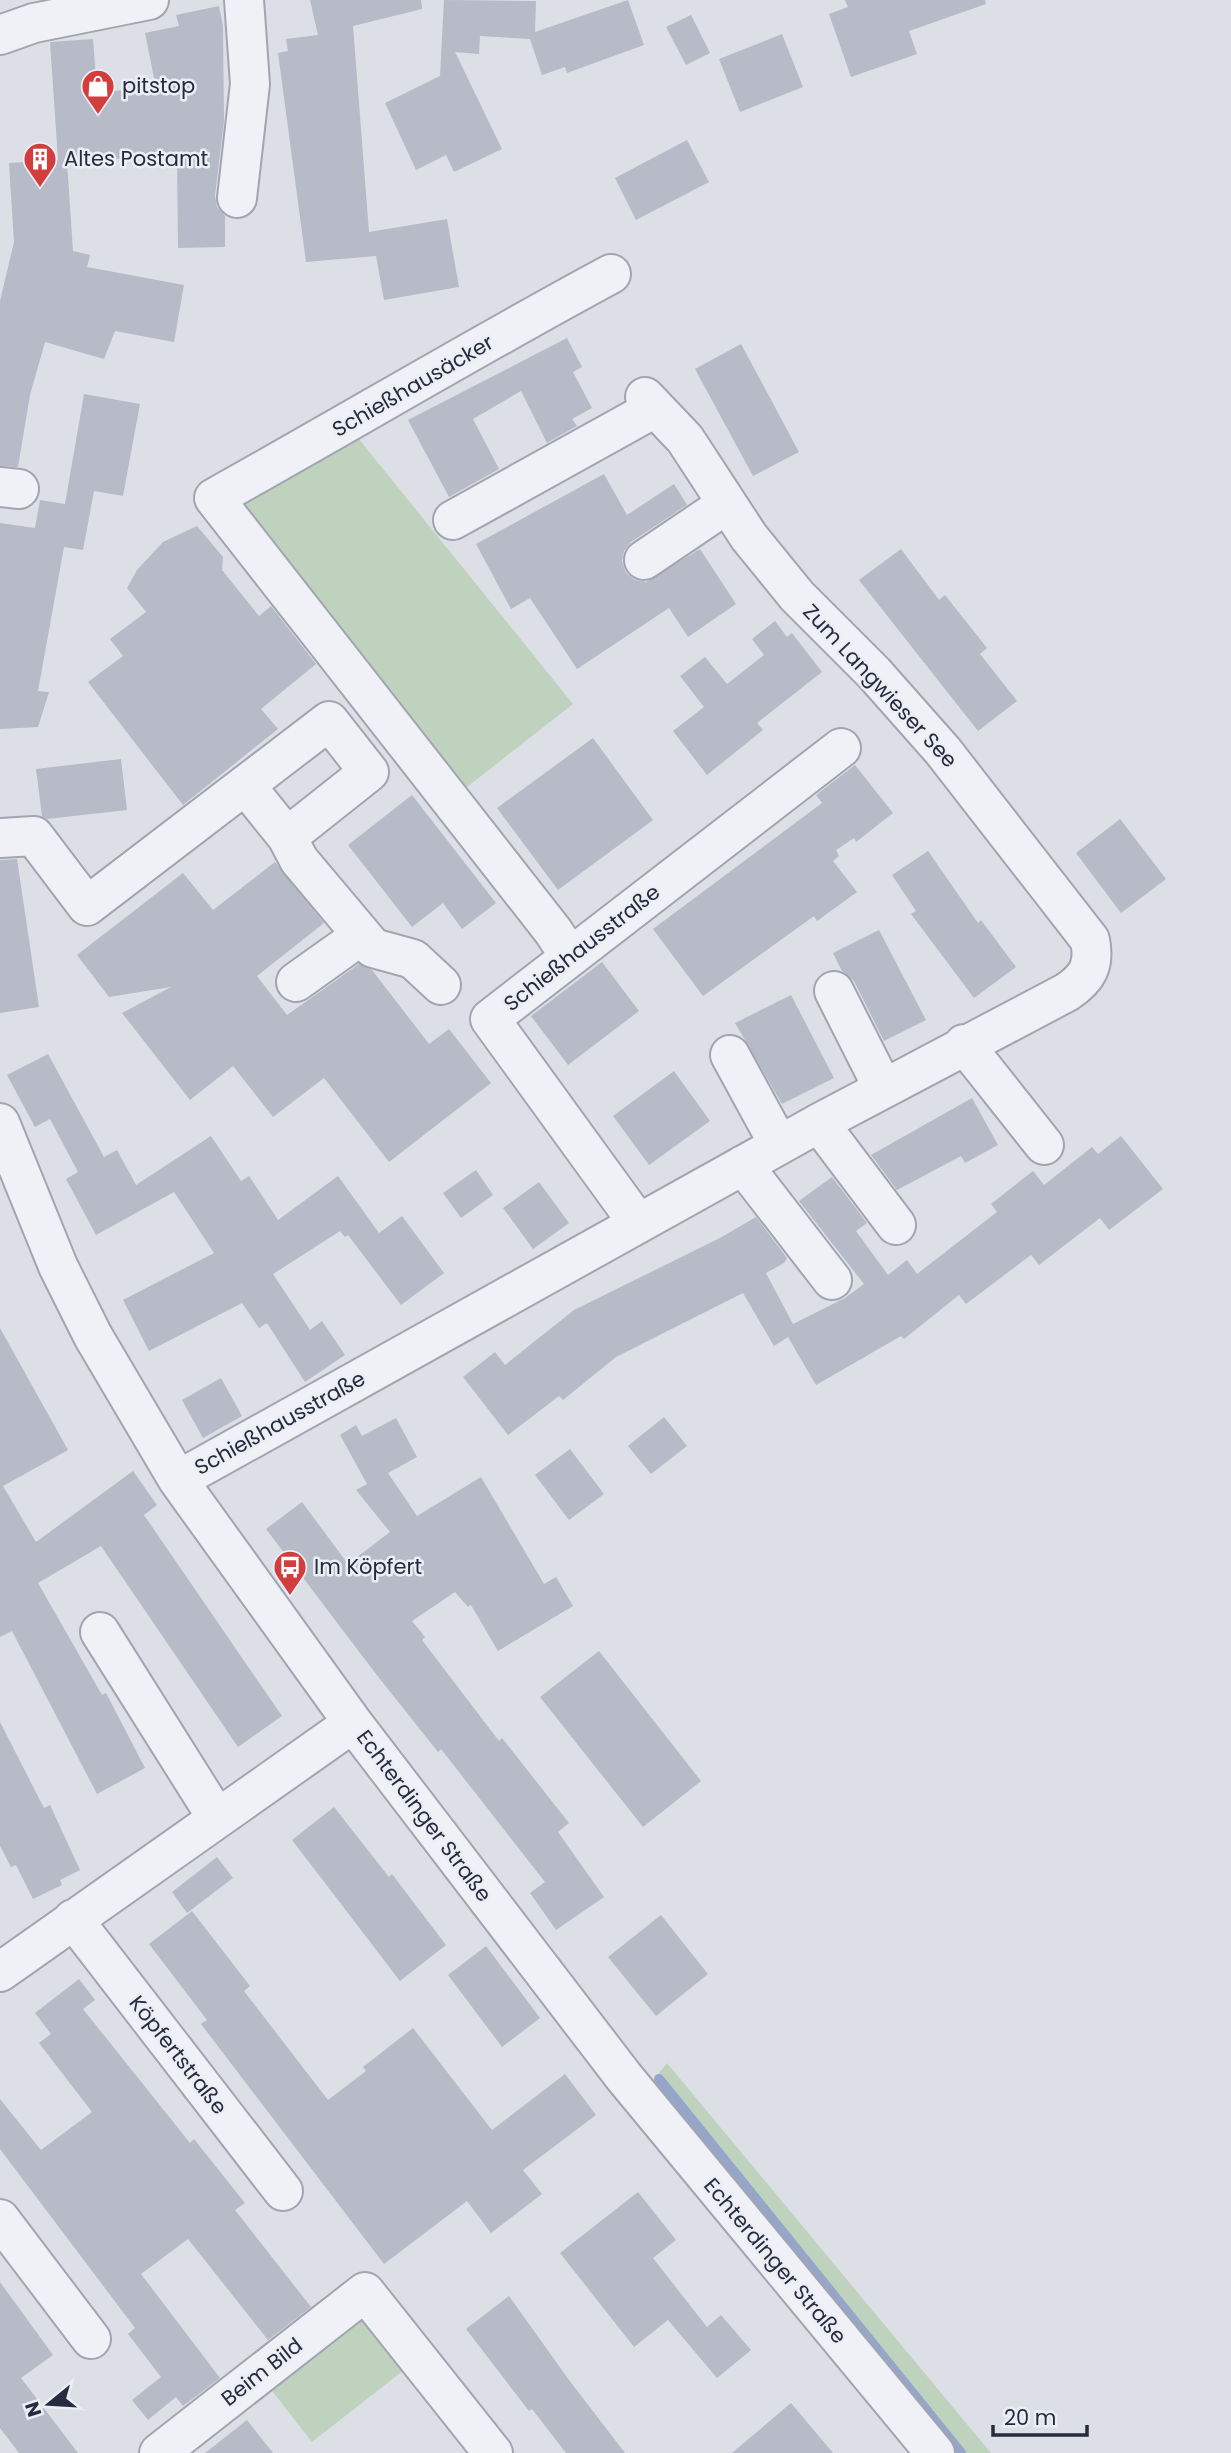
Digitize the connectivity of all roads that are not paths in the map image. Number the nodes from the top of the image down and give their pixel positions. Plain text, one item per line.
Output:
1 (149, 0) edge
2 (244, 0) edge
3 (0, 35) edge
4 (237, 198) dead end
5 (611, 274) dead end
6 (727, 504) junction
7 (453, 520) dead end
8 (644, 559) dead end
9 (841, 748) dead end
10 (246, 785) junction
11 (287, 837) junction
12 (0, 838) edge
13 (362, 935) junction
14 (570, 957) junction
15 (1083, 981) joint
16 (296, 982) dead end
17 (441, 985) dead end
18 (834, 991) dead end
19 (964, 1044) junction
20 (730, 1055) dead end
21 (883, 1088) junction
22 (819, 1122) junction
23 (0, 1123) edge
24 (1044, 1144) dead end
25 (779, 1145) junction
26 (743, 1165) junction
27 (638, 1223) junction
28 (896, 1225) dead end
29 (832, 1280) dead end
30 (178, 1480) junction
31 (100, 1632) dead end
32 (353, 1723) junction
33 (217, 1818) junction
34 (73, 1919) junction
35 (4, 1960) edge
36 (283, 2190) dead end
37 (0, 2218) edge
38 (91, 2339) dead end
39 (159, 2453) edge
40 (493, 2453) edge
41 (934, 2453) edge

1 - 3 street
2 - 4 street
5 - 14 street, Schießhausäcker
6 - 7 street, Zum Langwieser See
6 - 8 street
6 - 15 street, Zum Langwieser See
9 - 14 street, Schießhausstraße
10 - 11 street
10 - 11 street
10 - 12 street
11 - 13 street
13 - 16 street
13 - 17 street
14 - 27 street, Schießhausstraße
15 - 19 street, Schießhausstraße
18 - 21 street
19 - 21 street, Schießhausstraße
19 - 24 street
20 - 25 street
21 - 22 street, Schießhausstraße
22 - 25 street, Schießhausstraße
22 - 28 street
23 - 30 street, Echterdinger Straße
25 - 26 street, Schießhausstraße
26 - 27 street, Schießhausstraße
26 - 29 street
27 - 30 street, Schießhausstraße
30 - 32 street, Echterdinger Straße
31 - 33 street
32 - 33 street
32 - 41 street, Echterdinger Straße
33 - 34 street
34 - 35 street
34 - 36 street, Köpfertstraße
37 - 38 street
39 - 40 street, Beim Bild

